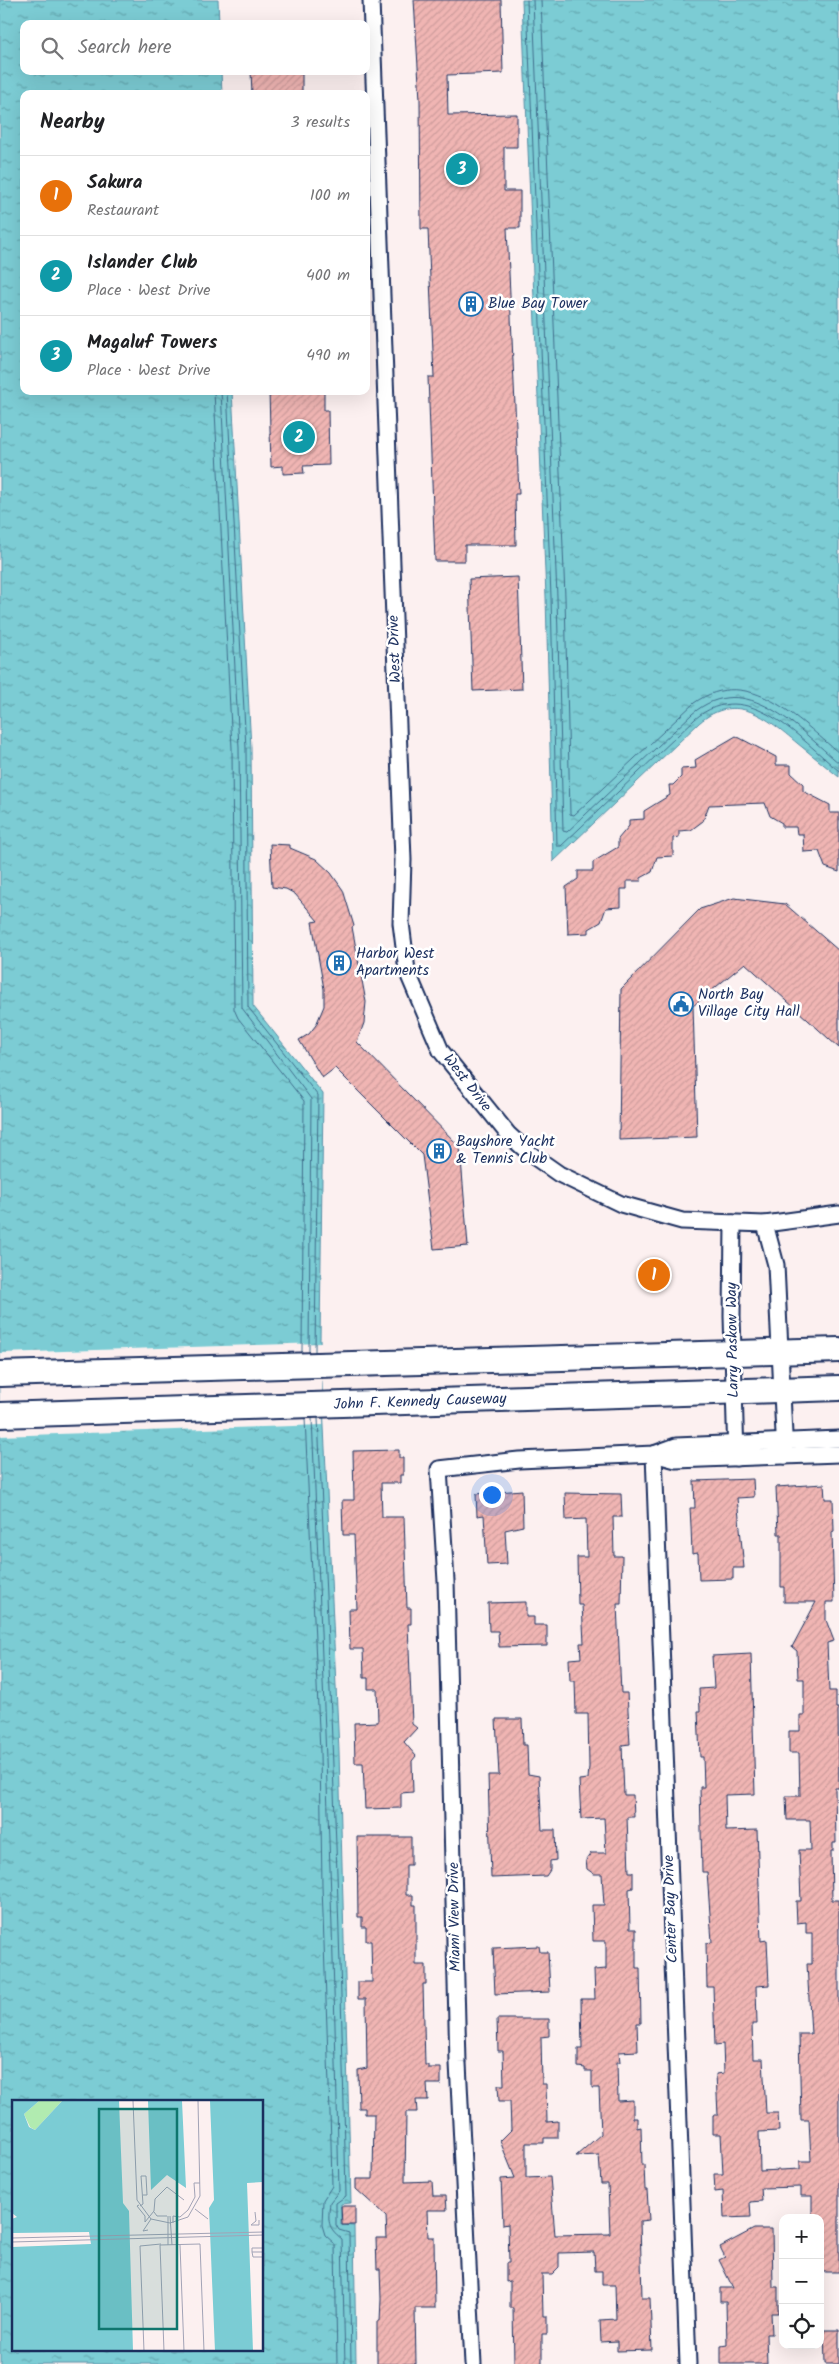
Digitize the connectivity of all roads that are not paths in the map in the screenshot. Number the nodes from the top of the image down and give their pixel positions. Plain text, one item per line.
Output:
1 (370, 0) edge
2 (839, 1214) edge
3 (733, 1223) junction
4 (764, 1224) junction
5 (839, 1350) edge
6 (779, 1352) junction
7 (733, 1353) junction
8 (0, 1374) edge
9 (839, 1388) edge
10 (781, 1390) junction
11 (734, 1391) junction
12 (0, 1415) edge
13 (839, 1439) edge
14 (784, 1448) junction
15 (735, 1450) junction
16 (654, 1454) junction
17 (839, 1454) edge
18 (472, 2364) edge
19 (688, 2364) edge

1 - 3 street, West Drive
2 - 4 street
3 - 4 street
3 - 7 street, Larry Paskow Way
4 - 6 street
5 - 6 main road
6 - 7 main road
6 - 10 street
7 - 8 main road
7 - 11 street, Larry Paskow Way
9 - 10 main road, John F. Kennedy Causeway
10 - 11 main road, John F. Kennedy Causeway
10 - 14 street
11 - 12 main road, John F. Kennedy Causeway
11 - 15 street, Larry Paskow Way
13 - 14 street
14 - 15 street
14 - 17 street
15 - 16 street
16 - 18 street, Miami View Drive
16 - 19 street, Center Bay Drive

